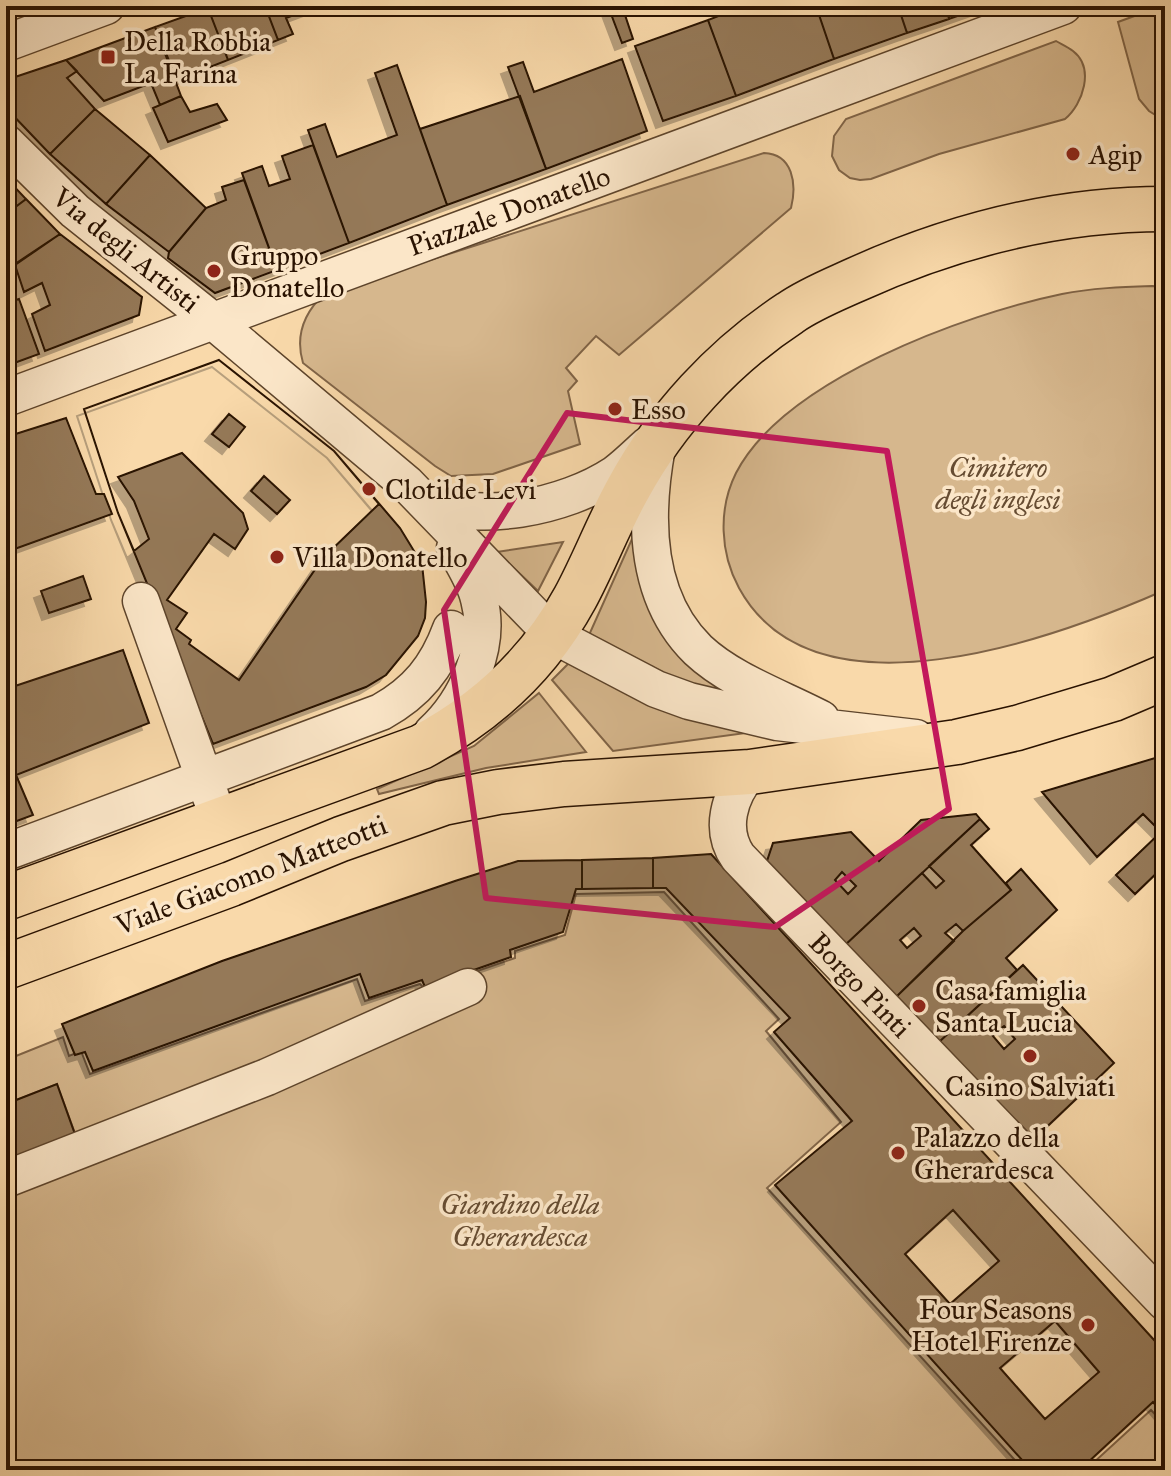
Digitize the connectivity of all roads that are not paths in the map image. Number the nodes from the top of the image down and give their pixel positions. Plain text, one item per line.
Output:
1 (106, 6) edge
2 (1063, 6) edge
3 (6, 43) edge
4 (6, 143) edge
5 (1165, 209) edge
6 (213, 321) junction
7 (6, 398) edge
8 (664, 434) junction
9 (428, 506) junction
10 (141, 601) dead end
11 (451, 629) dead end
12 (553, 635) junction
13 (1165, 677) edge
14 (843, 730) junction
15 (957, 742) junction
16 (409, 752) junction
17 (750, 772) junction
18 (205, 778) junction
19 (219, 820) junction
20 (6, 852) edge
21 (6, 898) edge
22 (6, 967) edge
23 (468, 987) dead end
24 (6, 1179) edge
25 (1165, 1302) edge

1 - 3 street
2 - 6 street, Piazzale Donatello
4 - 6 street, Via degli Artisti
5 - 8 main road
6 - 7 street, Piazzale Donatello
6 - 9 street
8 - 9 street
8 - 12 main road
8 - 14 street
9 - 12 street
9 - 16 street
10 - 18 street
11 - 18 street
12 - 14 street
12 - 16 main road
13 - 15 main road
14 - 15 street
15 - 17 main road
16 - 19 main road
17 - 22 main road, Viale Giacomo Matteotti
17 - 25 street, Borgo Pinti
18 - 19 street
18 - 20 street
19 - 21 main road
23 - 24 street

